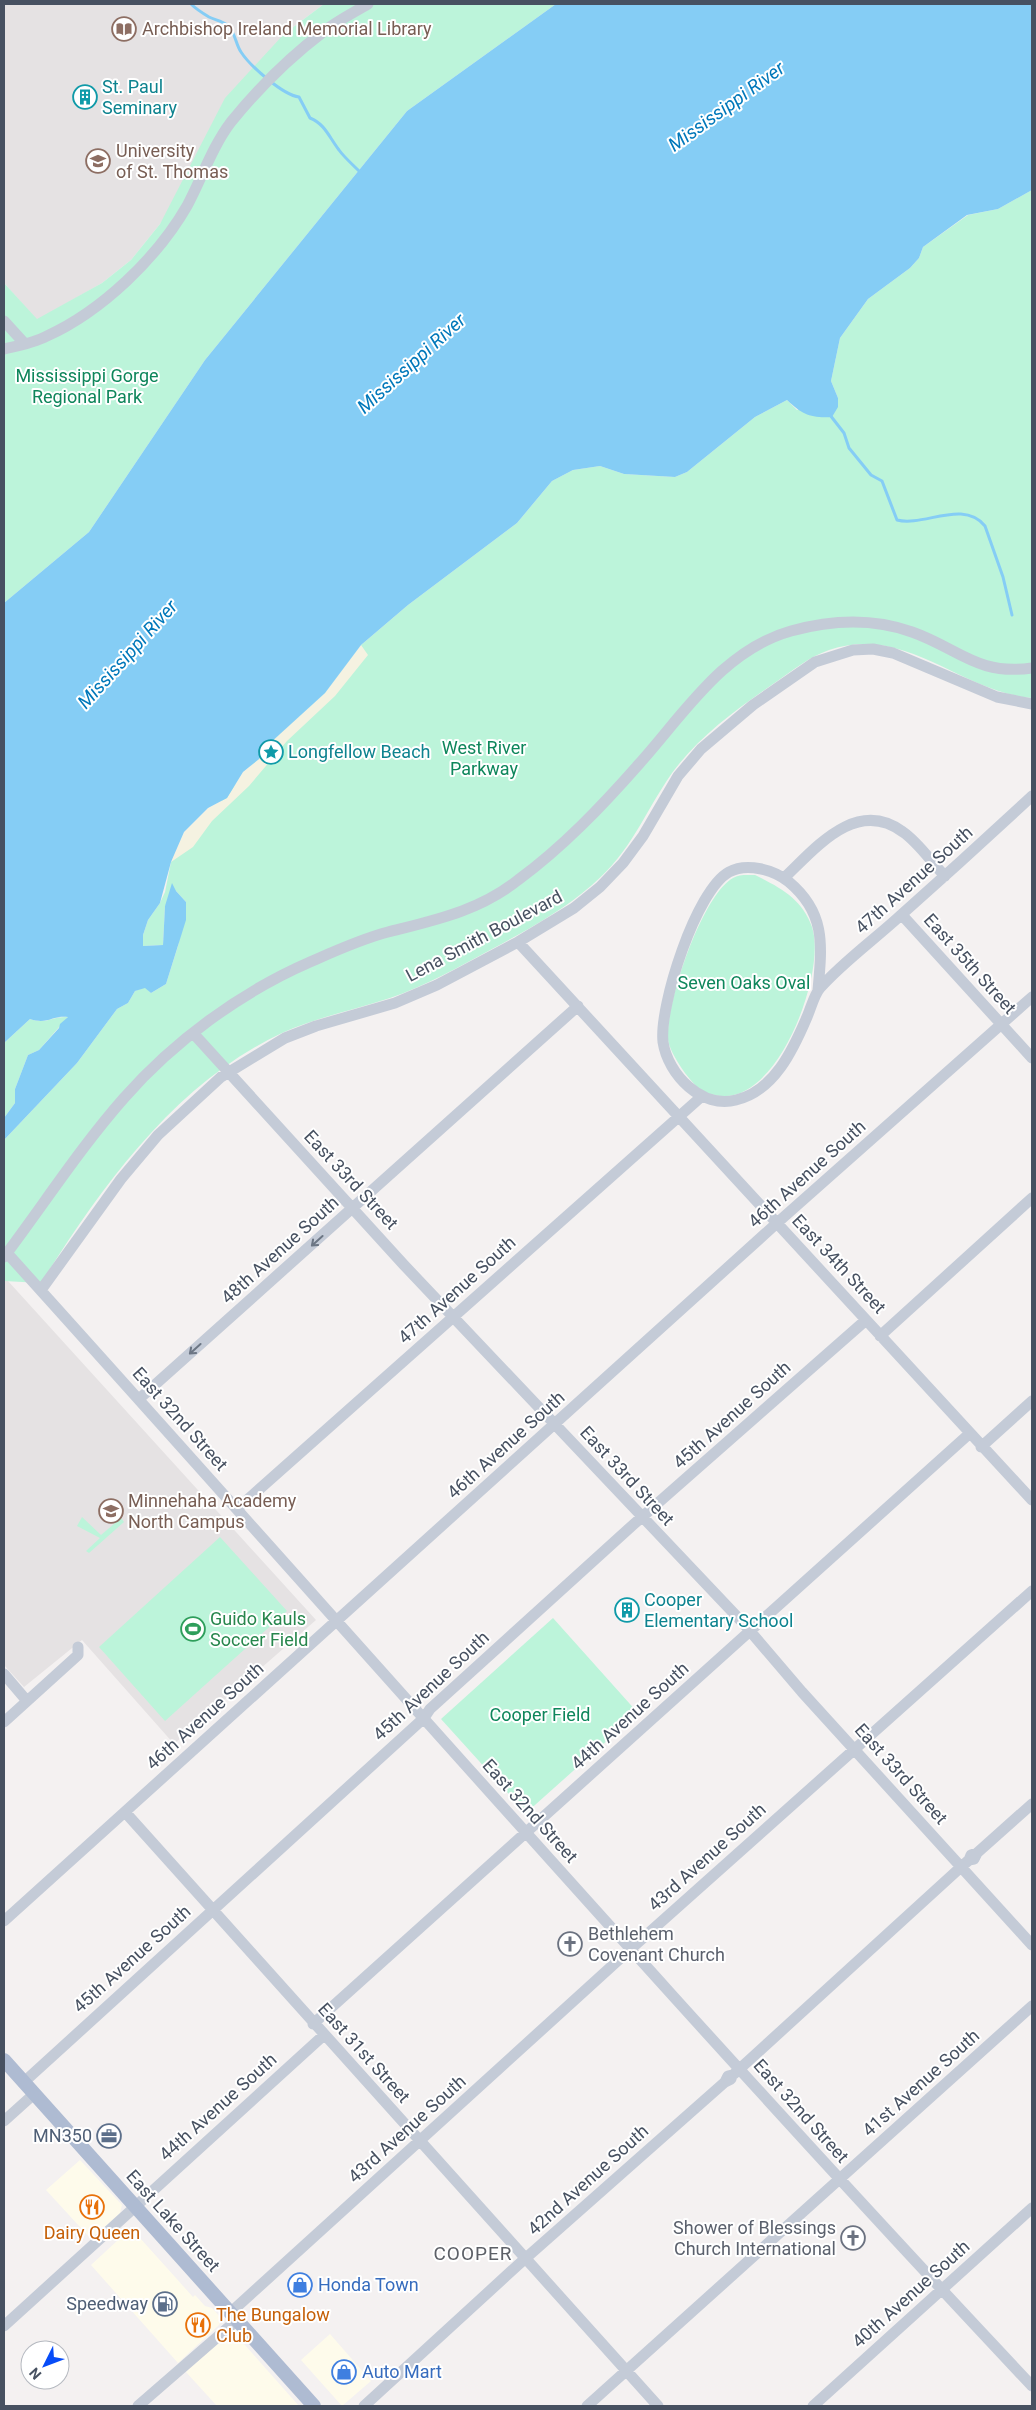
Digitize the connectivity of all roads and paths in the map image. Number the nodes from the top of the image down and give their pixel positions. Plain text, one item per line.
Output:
1 (368, 4) edge
2 (4, 321) edge
3 (25, 344) junction
4 (4, 349) edge
5 (1032, 668) edge
6 (1032, 704) edge
7 (1032, 796) edge
8 (945, 876) junction
9 (784, 878) junction
10 (902, 915) junction
11 (518, 942) junction
12 (818, 990) junction
13 (1032, 996) edge
14 (578, 1006) junction
15 (1001, 1024) junction
16 (193, 1033) junction
17 (1032, 1058) edge
18 (228, 1071) junction
19 (700, 1097) junction
20 (677, 1116) junction
21 (1032, 1198) edge
22 (353, 1208) junction
23 (777, 1223) junction
24 (5, 1255) edge
25 (41, 1290) junction
26 (454, 1317) junction
27 (866, 1320) junction
28 (880, 1336) junction
29 (139, 1399) junction
30 (1032, 1401) edge
31 (554, 1424) junction
32 (969, 1434) junction
33 (982, 1447) junction
34 (1032, 1500) edge
35 (237, 1509) junction
36 (643, 1517) junction
37 (1032, 1591) edge
38 (337, 1621) junction
39 (750, 1632) junction
40 (78, 1647) dead end
41 (4, 1674) edge
42 (27, 1701) junction
43 (424, 1718) junction
44 (4, 1722) edge
45 (855, 1749) junction
46 (1032, 1804) edge
47 (124, 1812) junction
48 (526, 1832) junction
49 (969, 1860) junction
50 (211, 1910) junction
51 (4, 1921) edge
52 (1032, 1945) edge
53 (630, 1949) junction
54 (1032, 2006) edge
55 (313, 2024) junction
56 (324, 2035) junction
57 (4, 2060) edge
58 (732, 2075) junction
59 (24, 2082) junction
60 (34, 2094) junction
61 (4, 2121) edge
62 (419, 2141) junction
63 (839, 2179) junction
64 (135, 2207) junction
65 (1032, 2208) edge
66 (526, 2259) junction
67 (942, 2290) junction
68 (234, 2317) junction
69 (4, 2326) edge
70 (626, 2371) junction
71 (1032, 2386) edge
72 (138, 2406) edge
73 (314, 2406) edge
74 (364, 2406) edge
75 (587, 2406) edge
76 (658, 2406) edge
77 (813, 2406) edge

1 - 3 street
2 - 3 street
3 - 4 street
5 - 16 street
6 - 11 street, Lena Smith Boulevard
7 - 8 street, 47th Avenue South
8 - 9 street
8 - 10 street, 47th Avenue South
9 - 12 street
9 - 19 street
10 - 12 street, 47th Avenue South
10 - 15 street, East 35th Street
11 - 14 street, East 34th Street
11 - 18 street, Lena Smith Boulevard
12 - 19 street
13 - 15 street, 46th Avenue South
14 - 20 street, East 34th Street
14 - 22 street, 48th Avenue South
15 - 17 street, East 35th Street
15 - 23 street, 46th Avenue South
16 - 18 street, East 33rd Street
16 - 24 street
18 - 22 street, East 33rd Street
18 - 25 street, Lena Smith Boulevard
19 - 20 street, 47th Avenue South
20 - 23 street, East 34th Street
20 - 26 street, 47th Avenue South
21 - 28 street
22 - 26 street, East 33rd Street
22 -> 29 street, 48th Avenue South
23 - 27 street, East 34th Street
23 - 31 street, 46th Avenue South
24 - 25 street, East 32nd Street
25 - 29 street, East 32nd Street
26 - 31 street, East 33rd Street
26 - 35 street, 47th Avenue South
27 - 28 street, East 34th Street
27 - 36 street, 45th Avenue South
28 - 32 street, East 34th Street
29 - 35 street, East 32nd Street
30 - 33 street
31 - 36 street, East 33rd Street
31 - 38 street, 46th Avenue South
32 - 33 street, East 34th Street
32 - 39 street, 44th Avenue South
33 - 34 street, East 34th Street
35 - 38 street, East 32nd Street
36 - 39 street, East 33rd Street
36 - 43 street, 45th Avenue South
37 - 45 street, 43rd Avenue South
38 - 43 street, East 32nd Street
38 - 47 street, 46th Avenue South
39 - 45 street, East 33rd Street
39 - 48 street, 44th Avenue South
40 - 42 street
41 - 42 street
42 - 44 street
43 - 48 street, East 32nd Street
43 - 50 street, 45th Avenue South
45 - 49 street, East 33rd Street
45 - 53 street, 43rd Avenue South
46 - 49 street, 42nd Avenue South
47 - 50 street, East 31st Street
47 - 51 street, 46th Avenue South
48 - 53 street, East 32nd Street
48 - 55 street, 44th Avenue South
49 - 52 street, East 33rd Street
49 - 58 street, 42nd Avenue South
50 - 55 street, East 31st Street
50 - 59 street, 45th Avenue South
53 - 58 street, East 32nd Street
53 - 62 street, 43rd Avenue South
54 - 63 street, 41st Avenue South
55 - 56 street, East 31st Street
56 - 62 street, East 31st Street
56 - 64 street, 44th Avenue South
57 - 59 main road, East Lake Street
58 - 63 street, East 32nd Street
58 - 66 street, 42nd Avenue South
59 - 60 main road, East Lake Street
60 - 61 street
60 - 64 main road, East Lake Street
62 - 66 street, East 31st Street
62 - 68 street, 43rd Avenue South
63 - 67 street, East 32nd Street
63 - 70 street, 41st Avenue South
64 - 68 main road, East Lake Street
64 - 69 street, 44th Avenue South
65 - 67 street, 40th Avenue South
66 - 70 street, East 31st Street
66 - 74 street, 42nd Avenue South
67 - 71 street, East 32nd Street
67 - 77 street, 40th Avenue South
68 - 72 street, 43rd Avenue South
68 - 73 main road, East Lake Street
70 - 75 street, 41st Avenue South
70 - 76 street, East 31st Street

